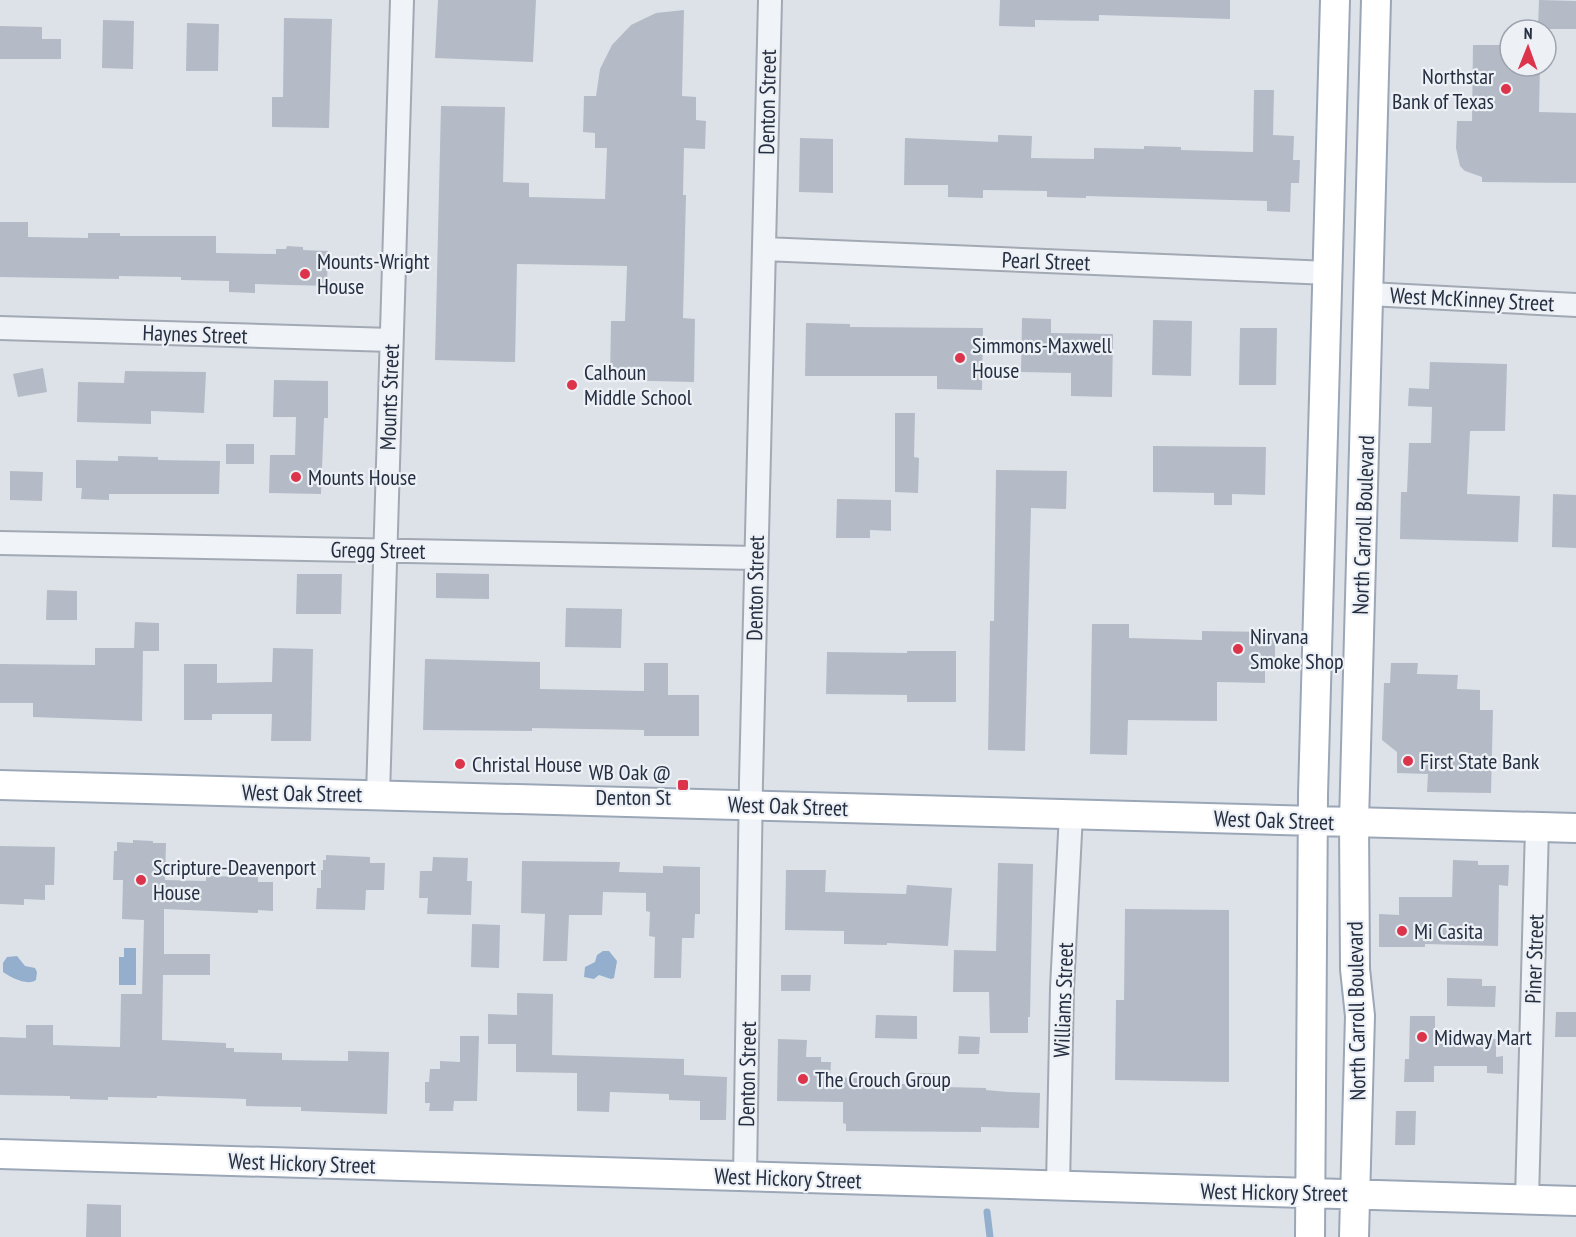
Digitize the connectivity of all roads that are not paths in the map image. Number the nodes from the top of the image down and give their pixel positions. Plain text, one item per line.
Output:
1 (402, 0) edge
2 (770, 0) edge
3 (1335, 0) edge
4 (1376, 0) edge
5 (1331, 188) junction
6 (764, 249) junction
7 (1329, 273) junction
8 (1369, 294) junction
9 (1576, 305) edge
10 (0, 328) edge
11 (390, 340) junction
12 (0, 543) edge
13 (384, 550) junction
14 (756, 558) junction
15 (0, 785) edge
16 (378, 795) junction
17 (751, 804) junction
18 (1071, 814) junction
19 (1313, 821) junction
20 (1354, 822) junction
21 (1537, 827) junction
22 (1576, 828) edge
23 (0, 1154) edge
24 (745, 1177) junction
25 (1058, 1186) junction
26 (1311, 1193) junction
27 (1356, 1194) junction
28 (1527, 1199) junction
29 (1576, 1201) edge
30 (1310, 1237) edge
31 (1354, 1237) edge

1 - 11 street, Mounts Street
2 - 6 street, Denton Street
3 - 5 main road, North Carroll Boulevard
4 - 8 main road, North Carroll Boulevard
5 - 7 main road, North Carroll Boulevard
5 - 8 main road
6 - 7 street, Pearl Street
6 - 14 street, Denton Street
7 - 19 main road, North Carroll Boulevard
8 - 9 street, West McKinney Street
8 - 20 main road, North Carroll Boulevard
10 - 11 street, Haynes Street
11 - 13 street, Mounts Street
12 - 13 street, Gregg Street
13 - 14 street, Gregg Street
13 - 16 street, Mounts Street
14 - 17 street, Denton Street
15 - 16 main road, West Oak Street
16 - 17 main road, West Oak Street
17 - 18 main road, West Oak Street
17 - 24 street, Denton Street
18 - 19 main road, West Oak Street
18 - 25 street, Williams Street
19 - 20 main road, West Oak Street
19 - 26 main road, North Carroll Boulevard
20 - 21 main road, West Oak Street
20 - 27 main road, North Carroll Boulevard
21 - 22 main road, West Oak Street
21 - 28 street, Piner Street
23 - 24 main road, West Hickory Street
24 - 25 main road, West Hickory Street
25 - 26 main road, West Hickory Street
26 - 27 main road, West Hickory Street
26 - 30 main road, North Carroll Boulevard
27 - 28 main road, West Hickory Street
27 - 31 main road, North Carroll Boulevard
28 - 29 main road, West Hickory Street

